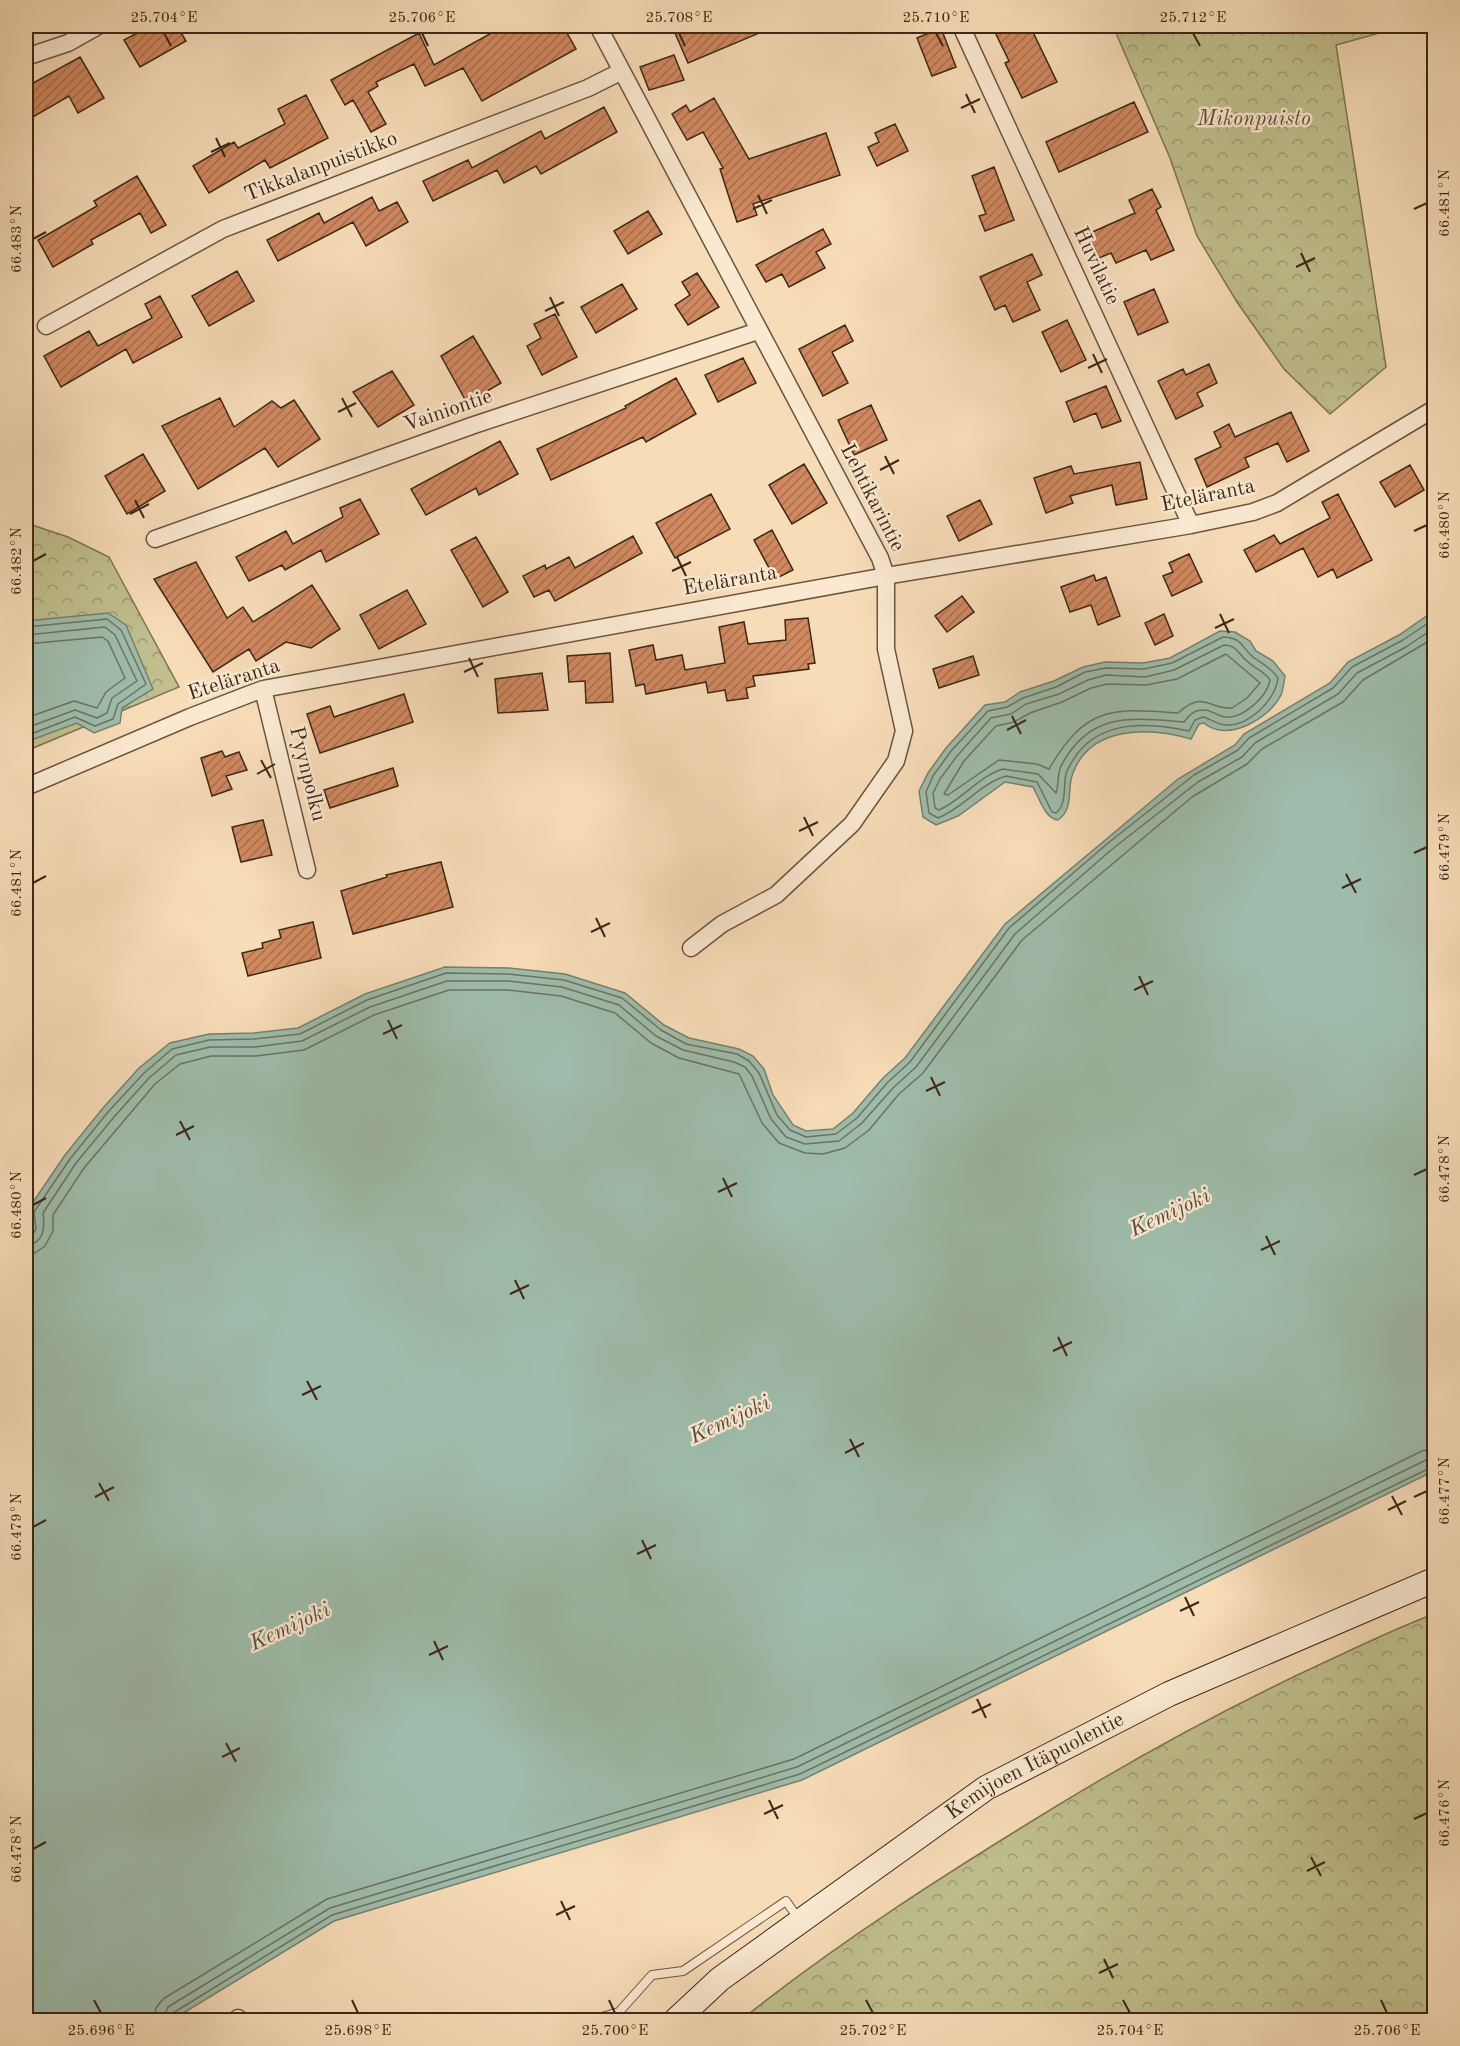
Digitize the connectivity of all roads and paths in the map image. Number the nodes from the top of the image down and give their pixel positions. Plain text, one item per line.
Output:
1 (98, 26) edge
2 (598, 26) edge
3 (961, 26) edge
4 (26, 57) edge
5 (622, 71) junction
6 (46, 326) dead end
7 (758, 331) junction
8 (1434, 409) edge
9 (1191, 525) junction
10 (155, 538) dead end
11 (886, 576) junction
12 (263, 689) junction
13 (26, 788) edge
14 (307, 870) dead end
15 (691, 948) dead end
16 (1434, 1580) edge
17 (800, 1921) junction
18 (592, 2020) edge
19 (676, 2020) edge

1 - 4 street
2 - 5 street, Lehtikarintie
3 - 9 street, Huvilatie
5 - 6 street, Tikkalanpuistikko
5 - 7 street, Lehtikarintie
7 - 10 street, Vainiontie
7 - 11 street, Lehtikarintie
8 - 9 street, Eteläranta
9 - 11 street, Eteläranta
11 - 12 street, Eteläranta
11 - 15 street, Lehtikarintie
12 - 13 street, Eteläranta
12 - 14 street, Pyynpolku
16 - 17 main road, Kemijoen Itäpuolentie
17 - 18 lane
17 - 19 main road, Kemijoen Itäpuolentie

